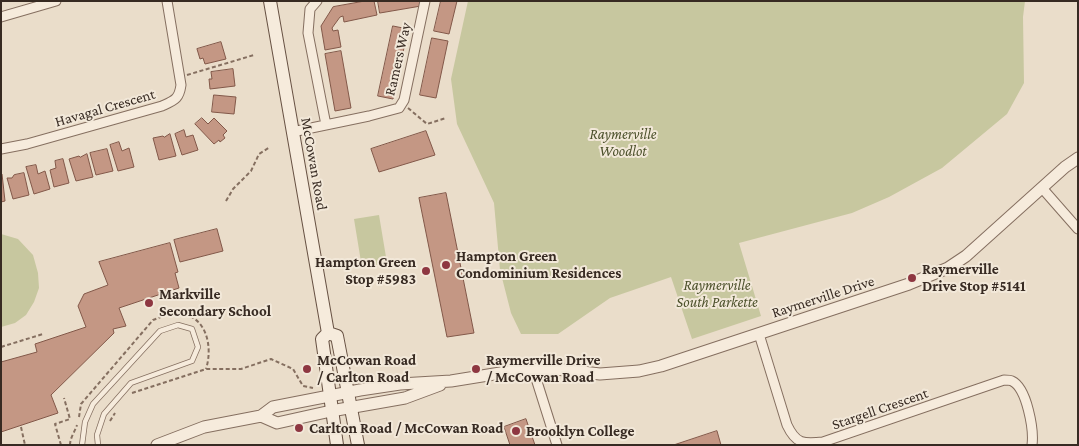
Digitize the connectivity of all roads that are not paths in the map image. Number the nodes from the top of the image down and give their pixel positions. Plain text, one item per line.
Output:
1 (56, 1) edge
2 (167, 1) edge
3 (270, 1) edge
4 (316, 1) edge
5 (425, 1) edge
6 (1, 17) edge
7 (326, 125) junction
8 (292, 132) junction
9 (1, 149) edge
10 (1078, 158) edge
11 (1042, 188) junction
12 (1078, 229) edge
13 (328, 333) junction
14 (759, 334) junction
15 (533, 368) junction
16 (451, 381) junction
17 (348, 392) junction
18 (330, 395) junction
19 (351, 407) junction
20 (332, 411) junction
21 (261, 416) junction
22 (82, 445) edge
23 (98, 445) edge
24 (156, 445) edge
25 (337, 445) edge
26 (358, 445) edge
27 (557, 445) edge
28 (1032, 445) edge

1 - 6 street
2 - 9 street, Havagal Crescent
3 - 8 main road, McCowan Road
4 - 7 street
5 - 7 street, Ramers Way
7 - 8 street, Ramers Way
8 - 13 main road, McCowan Road
10 - 11 street, Raymerville Drive
11 - 12 street
11 - 14 street, Raymerville Drive
13 - 17 main road, McCowan Road
13 - 18 main road, McCowan Road
14 - 15 street, Raymerville Drive
14 - 28 street, Stargell Crescent
15 - 16 street, Raymerville Drive
15 - 27 street
16 - 17 street, Raymerville Drive
16 - 19 street, Raymerville Drive
17 - 18 street, Raymerville Drive
17 - 19 main road, McCowan Road
18 - 20 main road, McCowan Road
18 - 21 street, Raymerville Drive
19 - 20 street, Raymerville Drive
19 - 26 main road, McCowan Road
20 - 21 street, Raymerville Drive
20 - 25 main road, McCowan Road
21 - 24 street
22 - 23 lane

